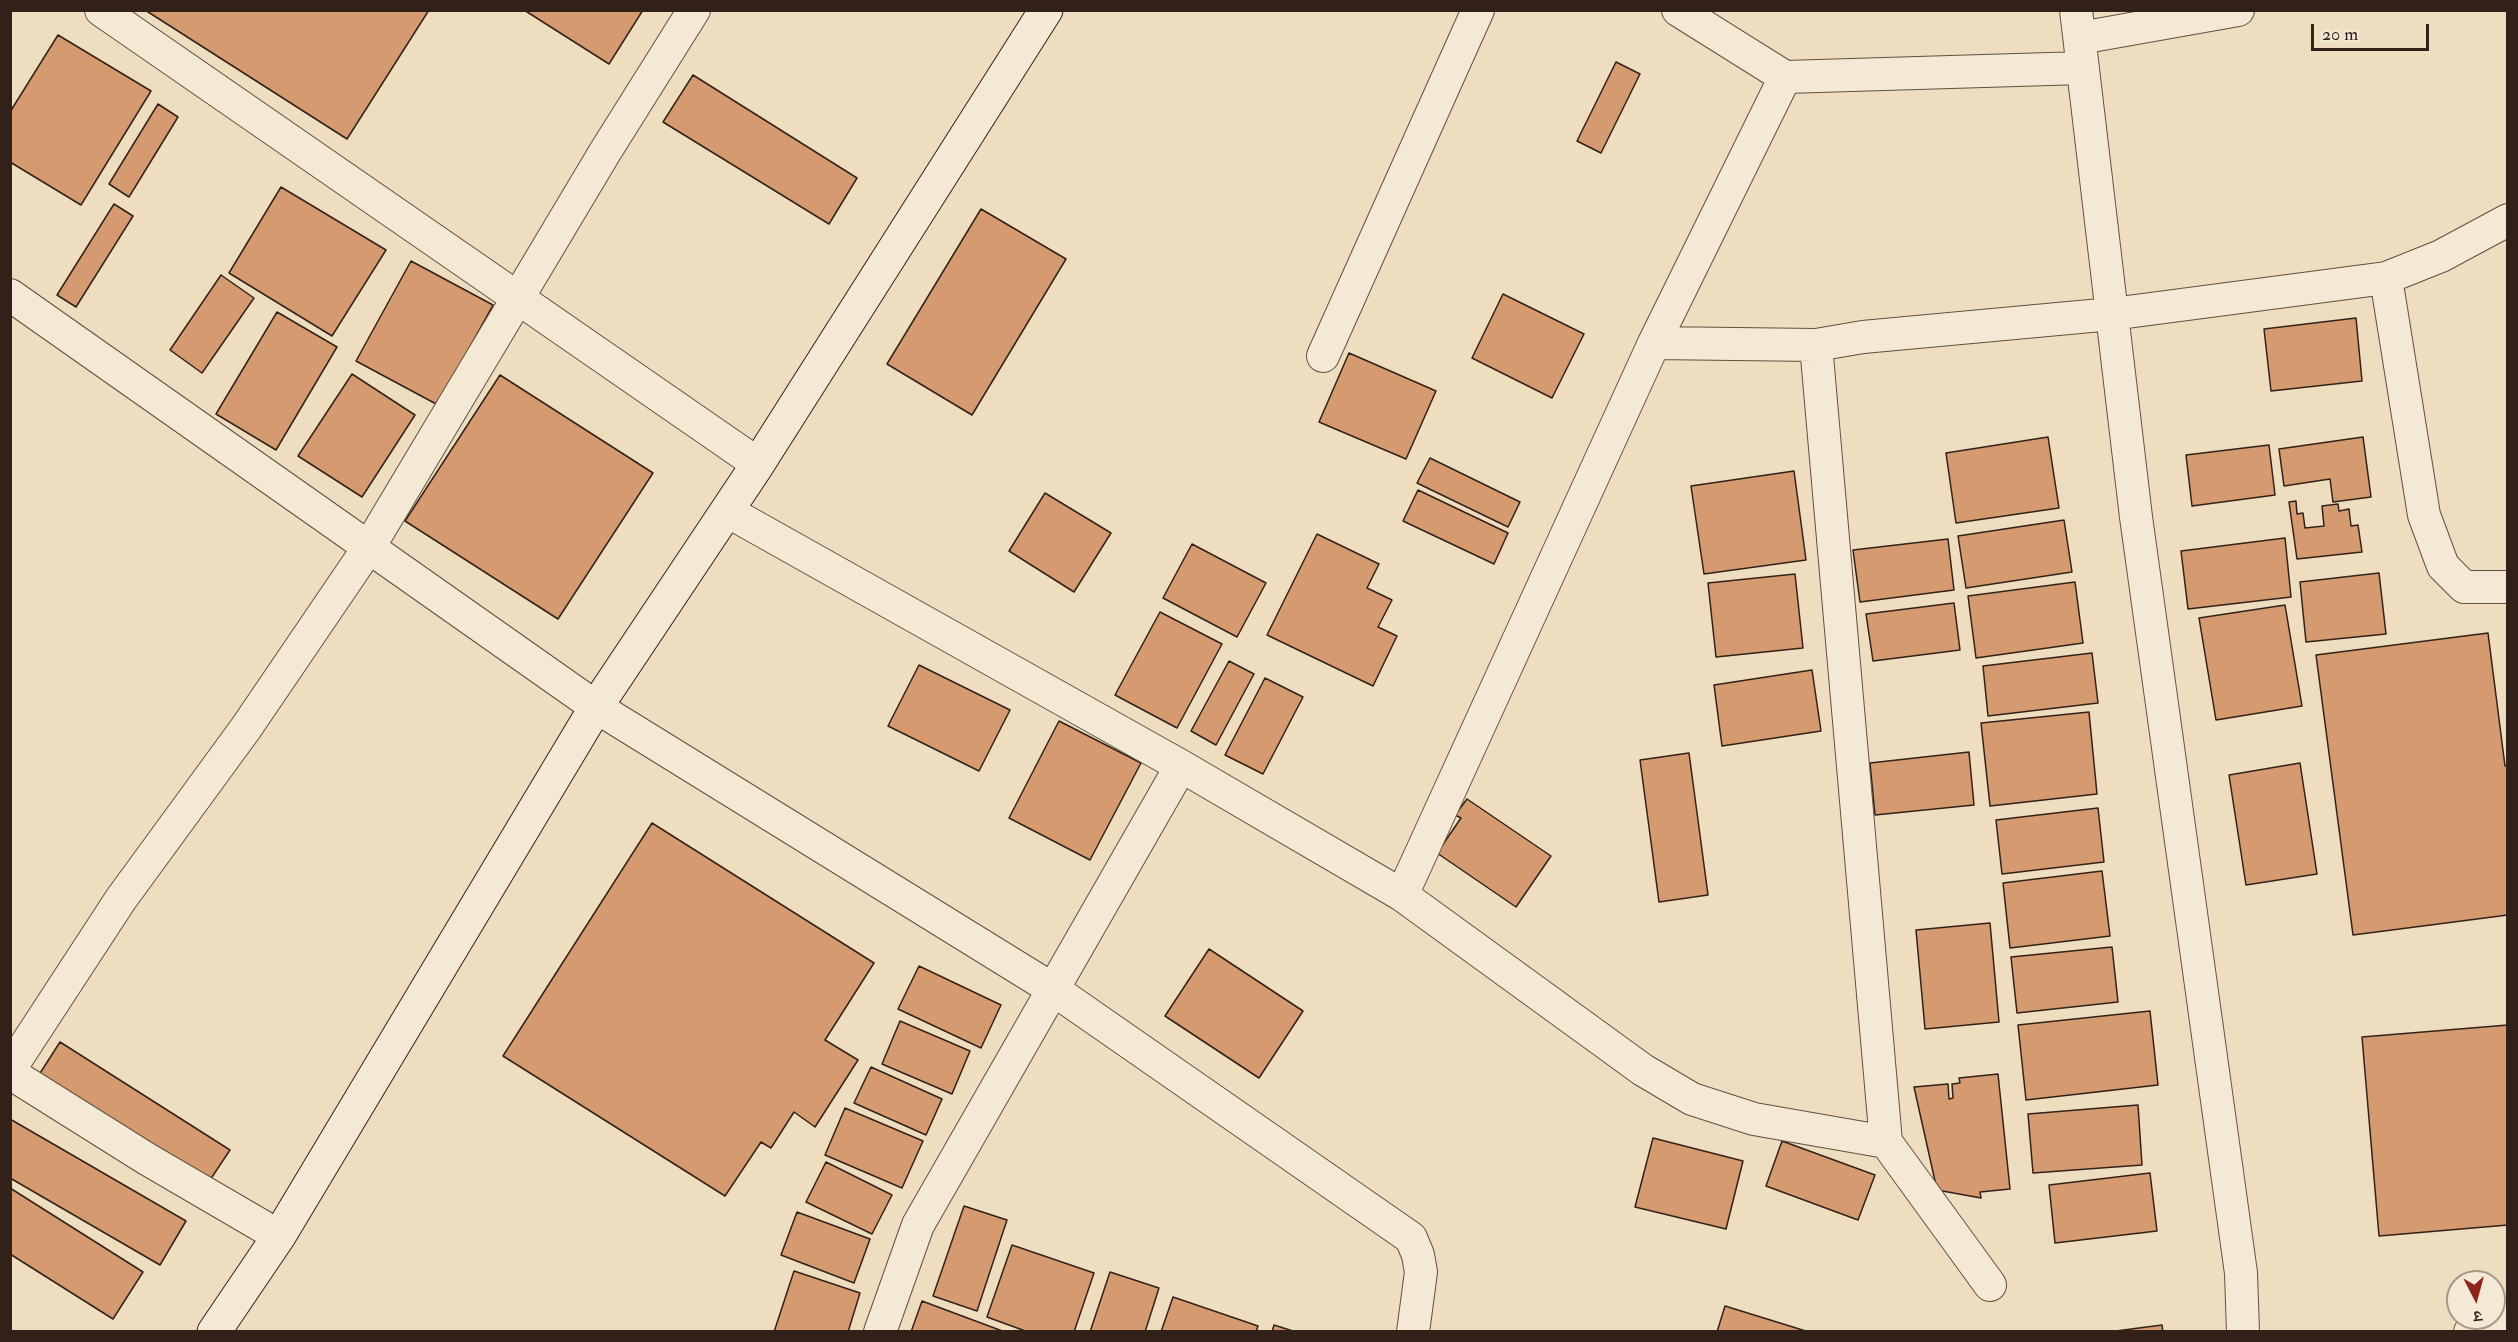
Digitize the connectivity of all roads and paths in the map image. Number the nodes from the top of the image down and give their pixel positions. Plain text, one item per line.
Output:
1 (101, 10) edge
2 (694, 10) edge
3 (1046, 10) edge
4 (1478, 10) edge
5 (1678, 10) edge
6 (2238, 10) edge
7 (2078, 24) edge
8 (2083, 68) junction
9 (1785, 77) junction
10 (2508, 220) edge
11 (2386, 278) junction
12 (10, 295) edge
13 (518, 298) junction
14 (2112, 314) junction
15 (1654, 343) junction
16 (1816, 345) junction
17 (1323, 356) dead end
18 (758, 465) junction
19 (727, 511) junction
20 (369, 547) junction
21 (2508, 587) edge
22 (596, 707) junction
23 (1181, 766) junction
24 (1402, 895) junction
25 (1054, 990) junction
26 (10, 1071) edge
27 (1886, 1142) junction
28 (279, 1236) junction
29 (1990, 1285) dead end
30 (2508, 1314) edge
31 (214, 1332) edge
32 (880, 1332) edge
33 (1413, 1332) edge
34 (2243, 1332) edge
35 (2470, 1332) edge

1 - 13 street
2 - 13 street
3 - 18 main road
4 - 17 street
5 - 9 street
6 - 7 street
7 - 8 street
8 - 9 street
8 - 14 street
9 - 15 street
10 - 11 street
11 - 14 street
11 - 21 street
12 - 20 street
13 - 18 street
13 - 20 street
14 - 16 street
14 - 34 street
15 - 16 street
15 - 24 street
16 - 27 street
18 - 19 main road
19 - 22 main road
19 - 23 street
20 - 22 street
20 - 26 street
22 - 25 street
22 - 28 main road
23 - 24 street
23 - 25 street
24 - 27 street
25 - 32 street
25 - 33 street
26 - 28 street
27 - 29 street
28 - 31 main road
30 - 35 street

